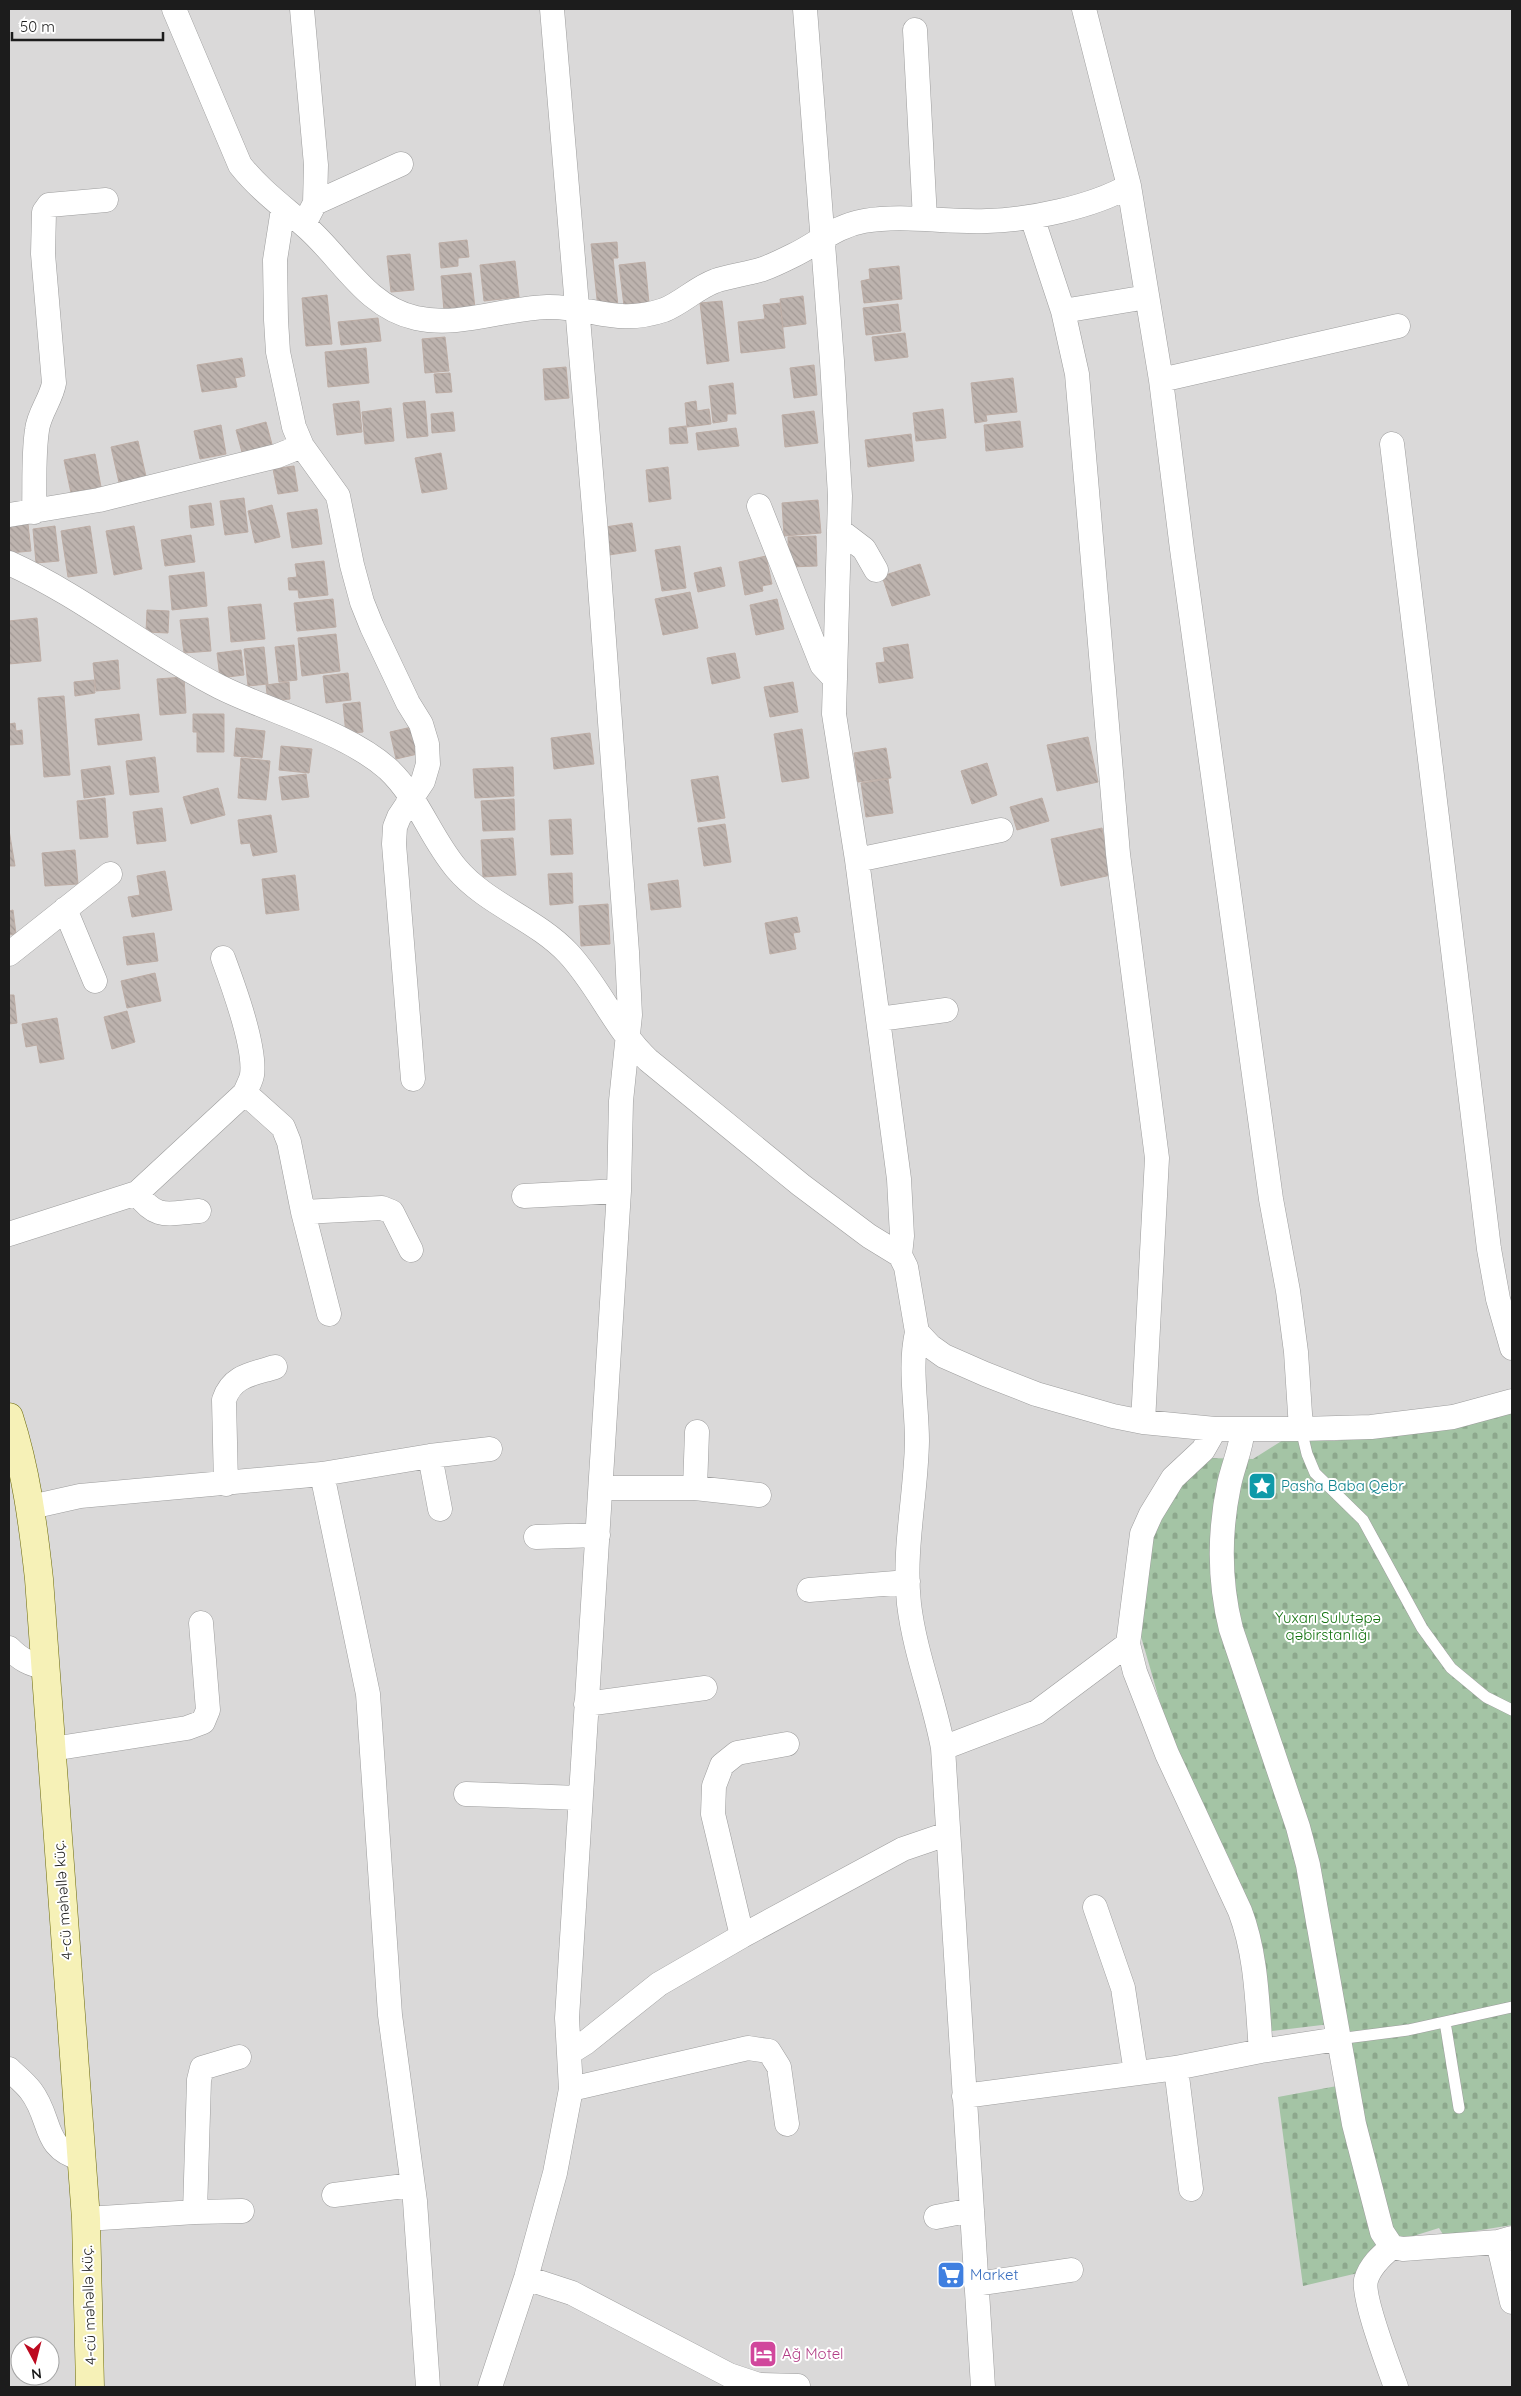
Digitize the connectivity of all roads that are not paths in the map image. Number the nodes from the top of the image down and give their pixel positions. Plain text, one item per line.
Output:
1 (174, 9) edge
2 (302, 9) edge
3 (552, 9) edge
4 (804, 9) edge
5 (1084, 9) edge
6 (915, 30) dead end
7 (401, 164) dead end
8 (1129, 186) junction
9 (106, 200) dead end
10 (315, 203) junction
11 (283, 209) junction
12 (1032, 217) junction
13 (925, 219) junction
14 (304, 224) junction
15 (821, 237) junction
16 (1147, 297) junction
17 (577, 310) junction
18 (1063, 311) junction
19 (1398, 326) dead end
20 (1161, 380) junction
21 (1392, 444) dead end
22 (302, 446) junction
23 (759, 506) dead end
24 (34, 512) junction
25 (9, 515) edge
26 (839, 530) junction
27 (9, 563) edge
28 (876, 570) dead end
29 (835, 679) junction
30 (413, 798) junction
31 (1001, 830) dead end
32 (857, 860) junction
33 (110, 874) dead end
34 (66, 909) junction
35 (9, 954) edge
36 (223, 958) dead end
37 (95, 981) dead end
38 (946, 1010) dead end
39 (879, 1019) junction
40 (628, 1039) junction
41 (413, 1079) dead end
42 (245, 1093) junction
43 (619, 1191) junction
44 (137, 1193) junction
45 (524, 1196) dead end
46 (199, 1211) dead end
47 (303, 1212) junction
48 (9, 1234) edge
49 (411, 1250) dead end
50 (900, 1255) junction
51 (329, 1314) dead end
52 (917, 1332) junction
53 (1512, 1348) edge
54 (275, 1367) dead end
55 (1512, 1401) edge
56 (9, 1417) edge
57 (1143, 1422) junction
58 (1215, 1428) junction
59 (1243, 1430) junction
60 (1301, 1430) junction
61 (697, 1432) dead end
62 (14, 1448) edge
63 (490, 1449) dead end
64 (430, 1456) junction
65 (322, 1474) junction
66 (226, 1484) junction
67 (601, 1488) junction
68 (694, 1488) junction
69 (759, 1495) dead end
70 (31, 1507) junction
71 (440, 1510) dead end
72 (598, 1535) junction
73 (536, 1537) dead end
74 (908, 1582) junction
75 (809, 1590) dead end
76 (202, 1623) dead end
77 (1128, 1644) junction
78 (9, 1648) edge
79 (46, 1667) junction
80 (705, 1688) dead end
81 (586, 1704) junction
82 (1512, 1710) edge
83 (787, 1744) dead end
84 (943, 1748) junction
85 (52, 1749) junction
86 (466, 1794) dead end
87 (580, 1798) junction
88 (946, 1834) junction
89 (1095, 1906) dead end
90 (742, 1936) junction
91 (1512, 2007) edge
92 (1445, 2022) junction
93 (1338, 2039) junction
94 (1261, 2051) junction
95 (569, 2053) junction
96 (239, 2057) dead end
97 (1176, 2068) junction
98 (9, 2069) edge
99 (1136, 2073) junction
100 (571, 2089) junction
101 (964, 2096) junction
102 (1459, 2108) dead end
103 (787, 2124) dead end
104 (82, 2159) junction
105 (412, 2185) junction
106 (1191, 2188) dead end
107 (334, 2195) dead end
108 (972, 2210) junction
109 (242, 2211) dead end
110 (195, 2212) junction
111 (936, 2217) dead end
112 (86, 2218) junction
113 (1505, 2240) edge
114 (1392, 2247) junction
115 (1071, 2270) dead end
116 (526, 2278) junction
117 (976, 2284) junction
118 (1512, 2302) edge
119 (798, 2386) edge
120 (90, 2387) edge
121 (428, 2387) edge
122 (490, 2387) edge
123 (983, 2387) edge
124 (1396, 2387) edge

1 - 11 street
2 - 10 street
3 - 17 street
4 - 15 street
5 - 8 street
6 - 13 street
7 - 10 street
8 - 12 street
8 - 16 street
9 - 24 street
10 - 14 street
11 - 14 street
11 - 22 street
12 - 13 street
12 - 18 street
13 - 15 street
14 - 17 street
15 - 17 street
15 - 26 street
16 - 18 street
16 - 20 street
17 - 40 street
18 - 57 street
19 - 20 street
20 - 60 street
21 - 53 street
22 - 24 street
22 - 30 street
23 - 29 street
24 - 25 street
26 - 28 street
26 - 29 street
27 - 30 street
29 - 32 street
30 - 40 street
30 - 41 street
31 - 32 street
32 - 39 street
33 - 34 street
34 - 35 street
34 - 37 street
36 - 42 street
38 - 39 street
39 - 50 street
40 - 43 street
40 - 50 street
42 - 44 street
42 - 47 street
43 - 45 street
43 - 67 street
44 - 46 street
44 - 48 street
47 - 49 street
47 - 51 street
50 - 52 street
52 - 57 street
52 - 74 street
54 - 66 street
55 - 60 street
56 - 62 street, 4-cü məhəllə küç.
57 - 58 street
58 - 59 street
58 - 77 street
59 - 60 street
59 - 93 street
60 - 82 lane
61 - 68 street
62 - 70 street, 4-cü məhəllə küç.
63 - 64 street
64 - 65 street
64 - 71 street
65 - 66 street
65 - 105 street
66 - 70 street
67 - 68 street
67 - 72 street
68 - 69 street
70 - 79 street, 4-cü məhəllə küç.
72 - 73 street
72 - 81 street
74 - 75 street
74 - 84 street
76 - 85 street
77 - 84 street
77 - 94 street
78 - 79 street
79 - 85 street, 4-cü məhəllə küç.
80 - 81 street
81 - 87 street
83 - 90 street
84 - 88 street
85 - 104 street, 4-cü məhəllə küç.
86 - 87 street
87 - 95 street
88 - 90 street
88 - 101 street
89 - 99 street
90 - 95 street
91 - 92 lane
92 - 93 lane
92 - 102 lane
93 - 94 street
93 - 114 street
94 - 97 street
95 - 100 street
96 - 110 street
97 - 99 street
97 - 106 street
98 - 104 street
99 - 101 street
100 - 103 street
100 - 116 street
101 - 108 street
104 - 112 street, 4-cü məhəllə küç.
105 - 107 street
105 - 121 street
108 - 111 street
108 - 117 street
109 - 110 street
110 - 112 street
112 - 120 street, 4-cü məhəllə küç.
113 - 114 street
113 - 118 street
114 - 124 street
115 - 117 street
116 - 119 street
116 - 122 street
117 - 123 street

